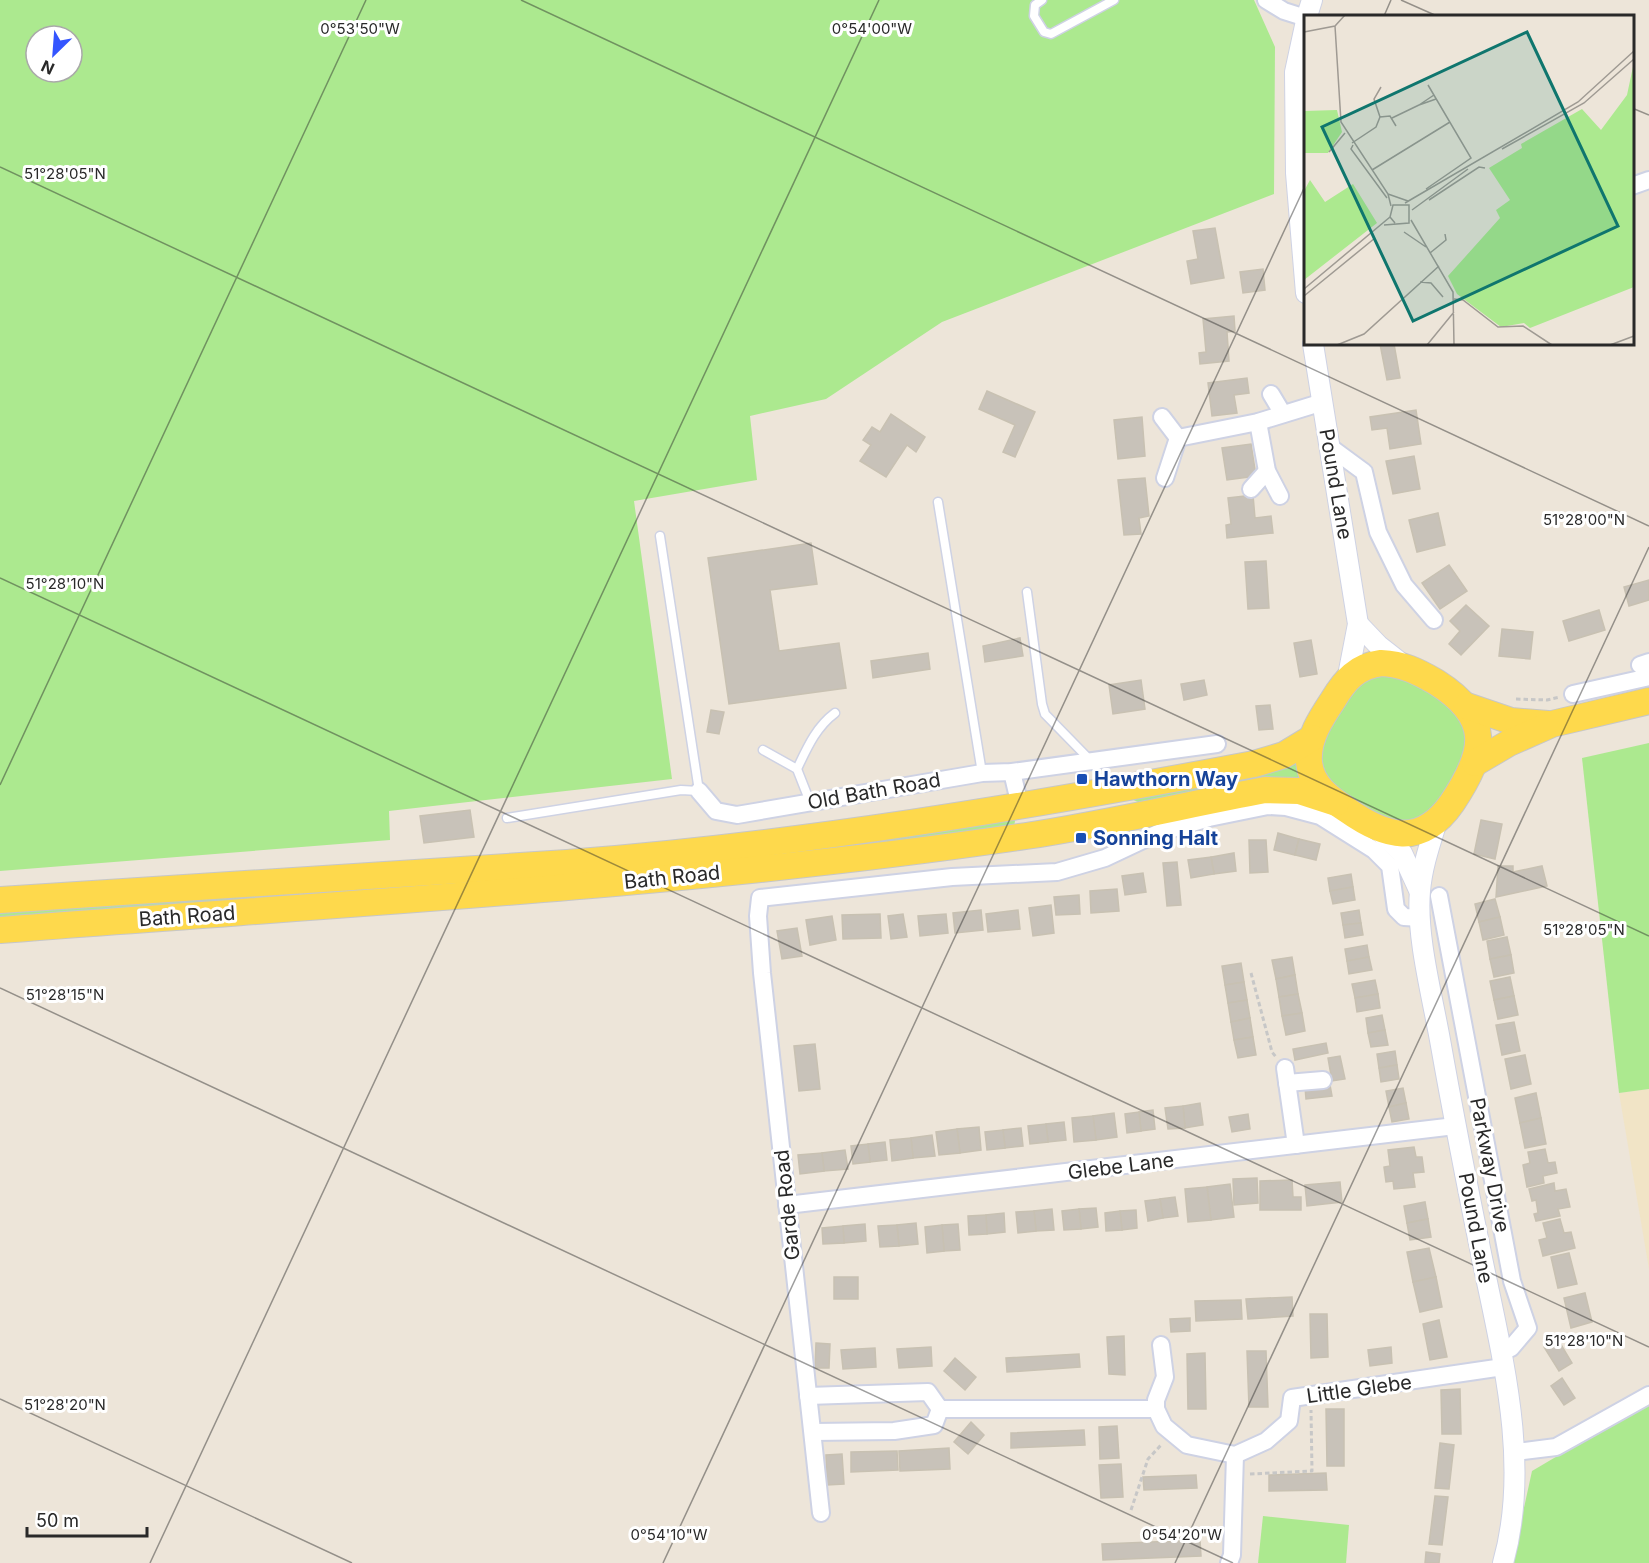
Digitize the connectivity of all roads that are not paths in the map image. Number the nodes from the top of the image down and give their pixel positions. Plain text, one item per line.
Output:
1 (1042, 0) edge
2 (1114, 0) edge
3 (1266, 0) edge
4 (1312, 0) edge
5 (1307, 15) edge
6 (1304, 17) edge
7 (1304, 28) edge
8 (1649, 180) edge
9 (1634, 185) edge
10 (1304, 274) edge
11 (1313, 345) edge
12 (1271, 394) dead end
13 (1323, 402) junction
14 (1282, 414) junction
15 (1162, 417) dead end
16 (1258, 422) junction
17 (1178, 438) junction
18 (1330, 447) junction
19 (1267, 471) junction
20 (1166, 478) dead end
21 (1251, 489) dead end
22 (1280, 496) dead end
23 (938, 502) dead end
24 (660, 536) dead end
25 (1027, 592) dead end
26 (1434, 620) dead end
27 (1358, 624) junction
28 (1402, 664) junction
29 (1646, 668) edge
30 (1347, 681) junction
31 (1573, 693) road end
32 (1649, 701) edge
33 (1467, 706) junction
34 (835, 713) dead end
35 (1552, 724) junction
36 (1312, 738) junction
37 (1217, 744) dead end
38 (764, 750) dead end
39 (1090, 760) junction
40 (1475, 763) junction
41 (797, 769) junction
42 (1011, 772) junction
43 (982, 773) junction
44 (699, 791) junction
45 (810, 802) junction
46 (1336, 803) junction
47 (1020, 806) junction
48 (507, 818) dead end
49 (1437, 821) junction
50 (1379, 831) junction
51 (1028, 836) junction
52 (1429, 894) junction
53 (0, 900) edge
54 (1422, 918) junction
55 (0, 930) edge
56 (1453, 963) junction
57 (1426, 966) junction
58 (1323, 1080) dead end
59 (1455, 1126) junction
60 (1296, 1145) junction
61 (787, 1206) junction
62 (1161, 1345) dead end
63 (1502, 1360) junction
64 (1649, 1395) edge
65 (808, 1396) junction
66 (940, 1409) junction
67 (1156, 1409) junction
68 (813, 1432) junction
69 (1516, 1452) junction
70 (1235, 1455) junction
71 (821, 1513) dead end
72 (1228, 1563) edge
73 (1503, 1563) edge

1 - 2 lane
3 - 6 street
4 - 5 street
7 - 10 street
8 - 9 street
11 - 13 street, Pound Lane
12 - 14 street
13 - 14 street
13 - 18 street, Pound Lane
14 - 16 street
15 - 17 street
16 - 17 street
16 - 19 street
17 - 20 street
18 - 26 street
18 - 27 street, Pound Lane
19 - 21 street
19 - 22 street
23 - 43 lane
24 - 44 lane
25 - 39 lane
27 - 28 street
27 - 30 street, Pound Lane
28 - 30 main road
28 - 33 main road
29 - 31 street
30 - 36 main road
32 - 35 main road
33 - 35 main road
33 - 40 main road
34 - 41 lane
35 - 40 main road
36 - 46 main road
36 - 47 main road, Bath Road
37 - 39 street, Old Bath Road
38 - 41 lane
39 - 42 street, Old Bath Road
40 - 49 main road
41 - 45 lane
42 - 43 street, Old Bath Road
42 - 47 street
43 - 45 street, Old Bath Road
44 - 45 street, Old Bath Road
44 - 48 lane
46 - 50 main road
46 - 51 main road, Bath Road
47 - 51 main road
47 - 53 main road, Bath Road
49 - 50 main road
49 - 52 street, Pound Lane
50 - 52 street, Pound Lane
51 - 55 main road, Bath Road
52 - 54 street, Pound Lane
52 - 56 street, Parkway Drive
54 - 57 street, Pound Lane
54 - 61 street, Garde Road
56 - 57 street
56 - 63 street, Parkway Drive
57 - 59 street, Pound Lane
58 - 60 street
59 - 60 street, Glebe Lane
59 - 63 street, Pound Lane
60 - 61 street, Glebe Lane
61 - 65 street, Garde Road
62 - 67 street
63 - 69 street, Pound Lane
63 - 70 street, Little Glebe
64 - 69 street
65 - 66 street
65 - 68 street, Garde Road
66 - 67 street
66 - 68 street
67 - 70 street
68 - 71 street, Garde Road
69 - 73 street, Pound Lane
70 - 72 street

